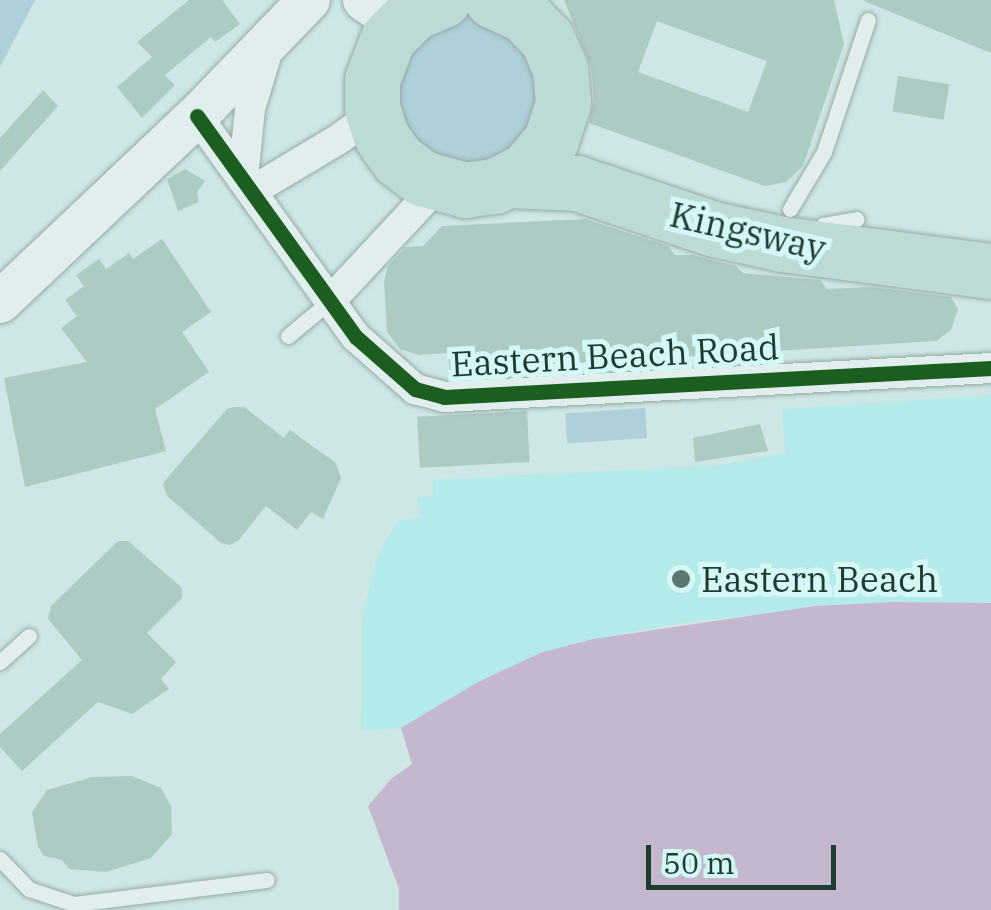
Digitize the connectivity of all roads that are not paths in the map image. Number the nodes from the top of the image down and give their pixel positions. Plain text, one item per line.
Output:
1 (310, 0) edge
2 (492, 0) edge
3 (394, 15) edge
4 (868, 20) dead end
5 (271, 40) junction
6 (563, 102) junction
7 (372, 108) junction
8 (198, 116) junction
9 (148, 162) junction
10 (241, 176) junction
11 (509, 180) junction
12 (450, 188) junction
13 (796, 223) junction
14 (991, 233) edge
15 (991, 271) edge
16 (331, 300) junction
17 (0, 302) edge
18 (288, 336) dead end
19 (991, 368) edge
20 (28, 636) dead end
21 (0, 662) edge
22 (0, 859) edge
23 (267, 880) dead end

1 - 5 main road
2 - 6 highway
3 - 7 highway
4 - 13 lane
5 - 8 main road
5 - 10 street
6 - 11 highway
6 - 13 highway, Kingsway
7 - 10 street
7 - 12 highway
8 - 9 main road
8 - 10 street, Eastern Beach Road
9 - 10 street
9 - 17 main road
10 - 16 street, Eastern Beach Road
11 - 12 highway, Kingsway
11 - 13 highway, Kingsway
12 - 16 street
13 - 14 highway, Kingsway
13 - 15 highway, Kingsway
16 - 18 lane
16 - 19 street, Eastern Beach Road
20 - 21 lane
22 - 23 lane

